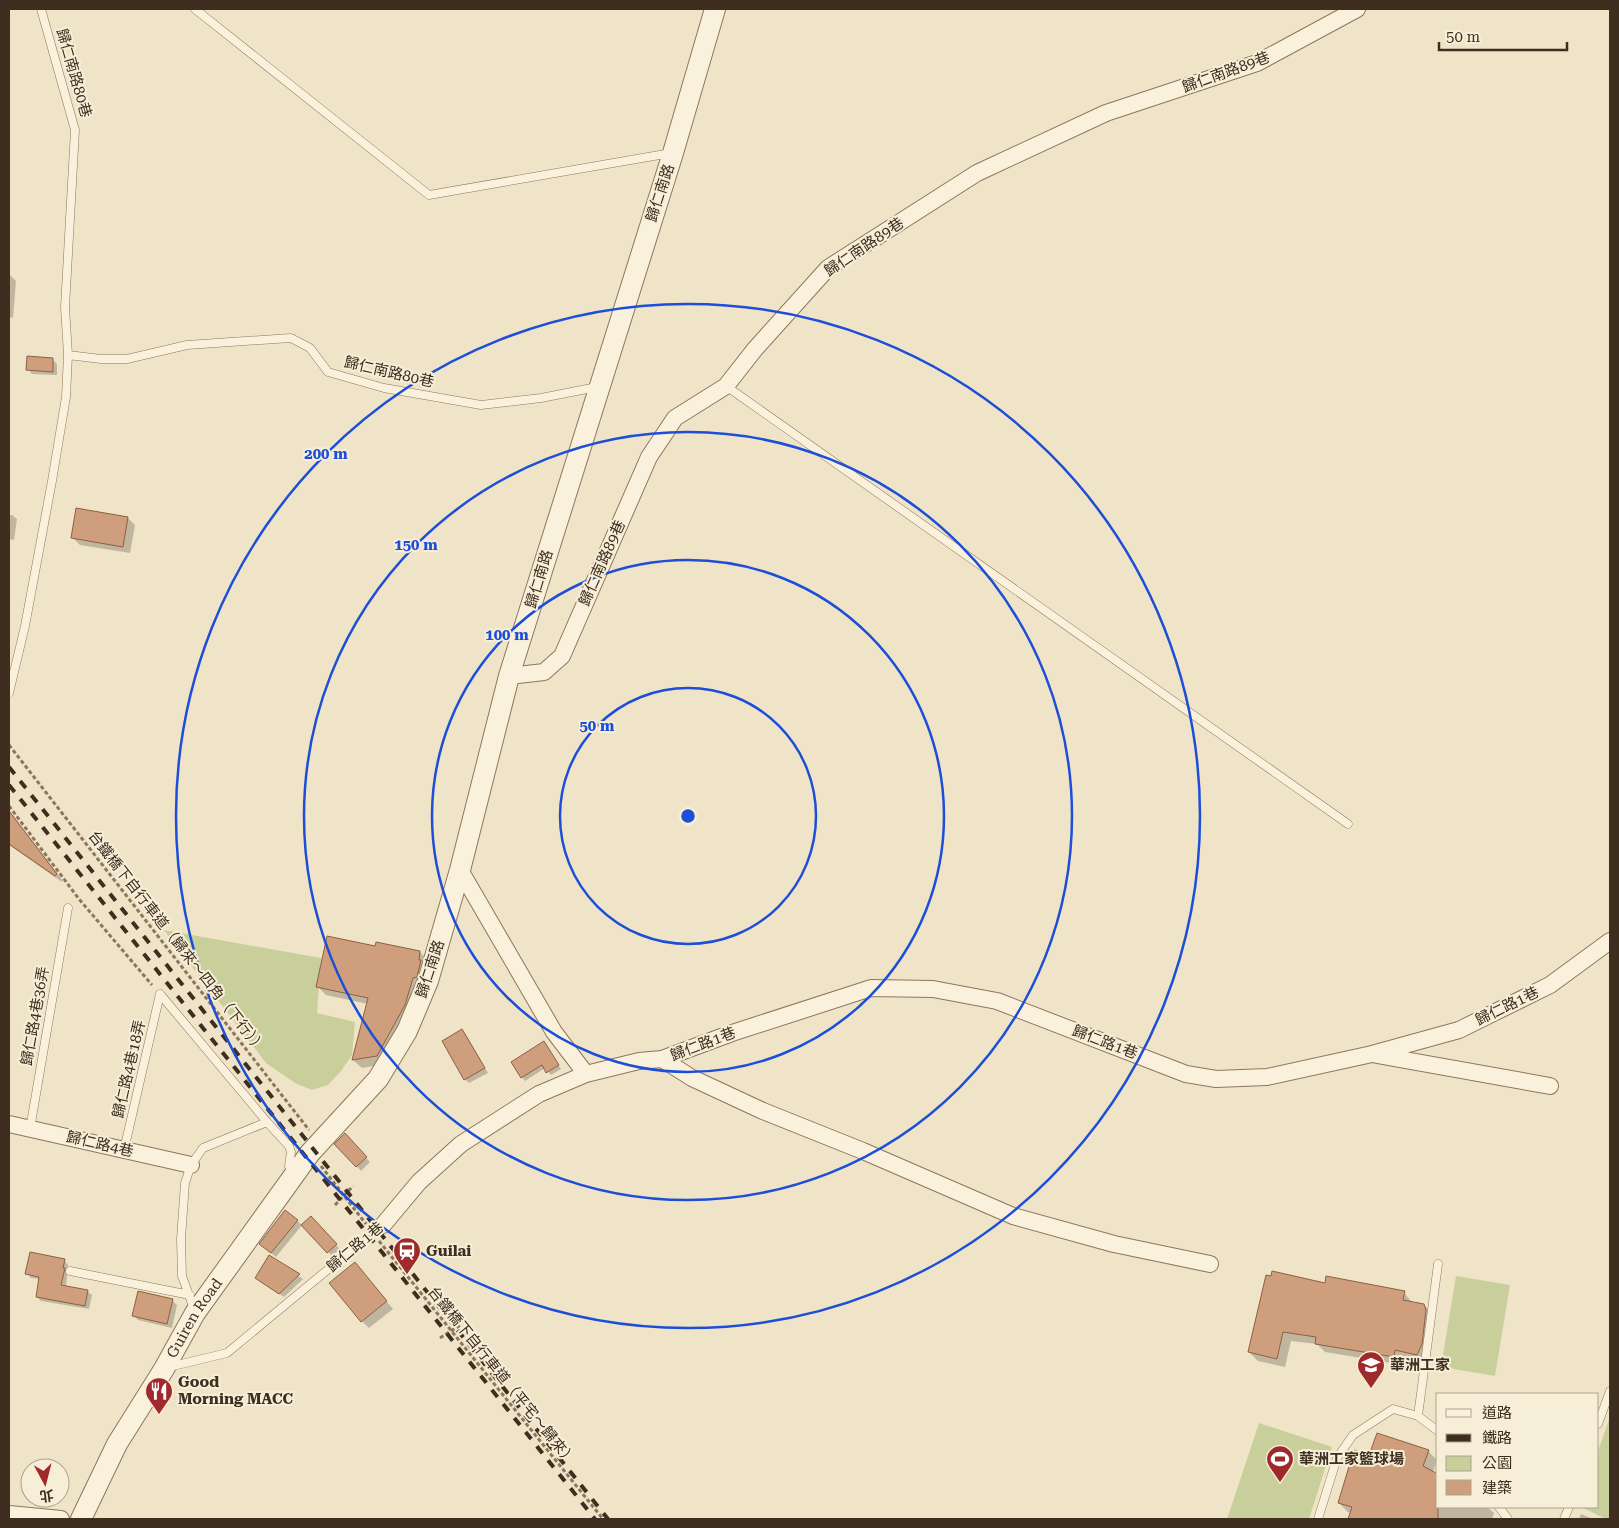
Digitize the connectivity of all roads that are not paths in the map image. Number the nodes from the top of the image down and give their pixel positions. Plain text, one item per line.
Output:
1 (41, 9) edge
2 (195, 9) edge
3 (715, 9) edge
4 (1357, 9) edge
5 (673, 153) junction
6 (68, 355) junction
7 (726, 386) junction
8 (599, 387) junction
9 (509, 676) junction
10 (9, 692) edge
11 (1348, 824) dead end
12 (460, 870) junction
13 (68, 908) dead end
14 (1610, 941) edge
15 (1372, 1054) junction
16 (662, 1060) junction
17 (586, 1074) junction
18 (1550, 1086) dead end
19 (266, 1122) junction
20 (9, 1124) edge
21 (30, 1129) junction
22 (315, 1148) joint
23 (124, 1150) junction
24 (191, 1164) junction
25 (293, 1176) junction
26 (378, 1229) joint
27 (1210, 1264) dead end
28 (1438, 1264) dead end
29 (70, 1271) dead end
30 (192, 1304) junction
31 (164, 1369) junction
32 (1610, 1391) edge
33 (1418, 1416) junction
34 (1599, 1421) edge
35 (1436, 1430) edge
36 (1500, 1508) edge
37 (9, 1514) edge
38 (61, 1519) edge
39 (82, 1519) edge
40 (1318, 1519) edge
41 (1508, 1519) edge

1 - 6 lane, 歸仁南路80巷
2 - 5 lane
3 - 5 street, 歸仁南路
4 - 7 street, 歸仁南路89巷
5 - 8 street, 歸仁南路
6 - 8 lane, 歸仁南路80巷
6 - 10 lane, 歸仁南路80巷
7 - 9 street, 歸仁南路89巷
7 - 11 lane
8 - 9 street, 歸仁南路
9 - 12 street, 歸仁南路
12 - 17 street
12 - 22 street, 歸仁南路
13 - 21 lane, 歸仁路4巷36弄
14 - 15 street, 歸仁路1巷
15 - 16 street, 歸仁路1巷
15 - 18 street
16 - 17 street, 歸仁路1巷
16 - 27 street
17 - 26 street, 歸仁路1巷
19 - 23 lane, 歸仁路4巷18弄
19 - 24 lane
19 - 25 lane
20 - 21 street, 歸仁路4巷
21 - 23 street, 歸仁路4巷
22 - 25 street, Guiren Road
23 - 24 street, 歸仁路4巷
24 - 30 lane
25 - 30 street, Guiren Road
26 - 31 lane, 歸仁路1巷
28 - 33 lane
29 - 30 lane
30 - 31 street, Guiren Road
31 - 39 street, Guiren Road
32 - 34 lane
33 - 35 lane
33 - 40 lane
36 - 41 lane
37 - 38 street

